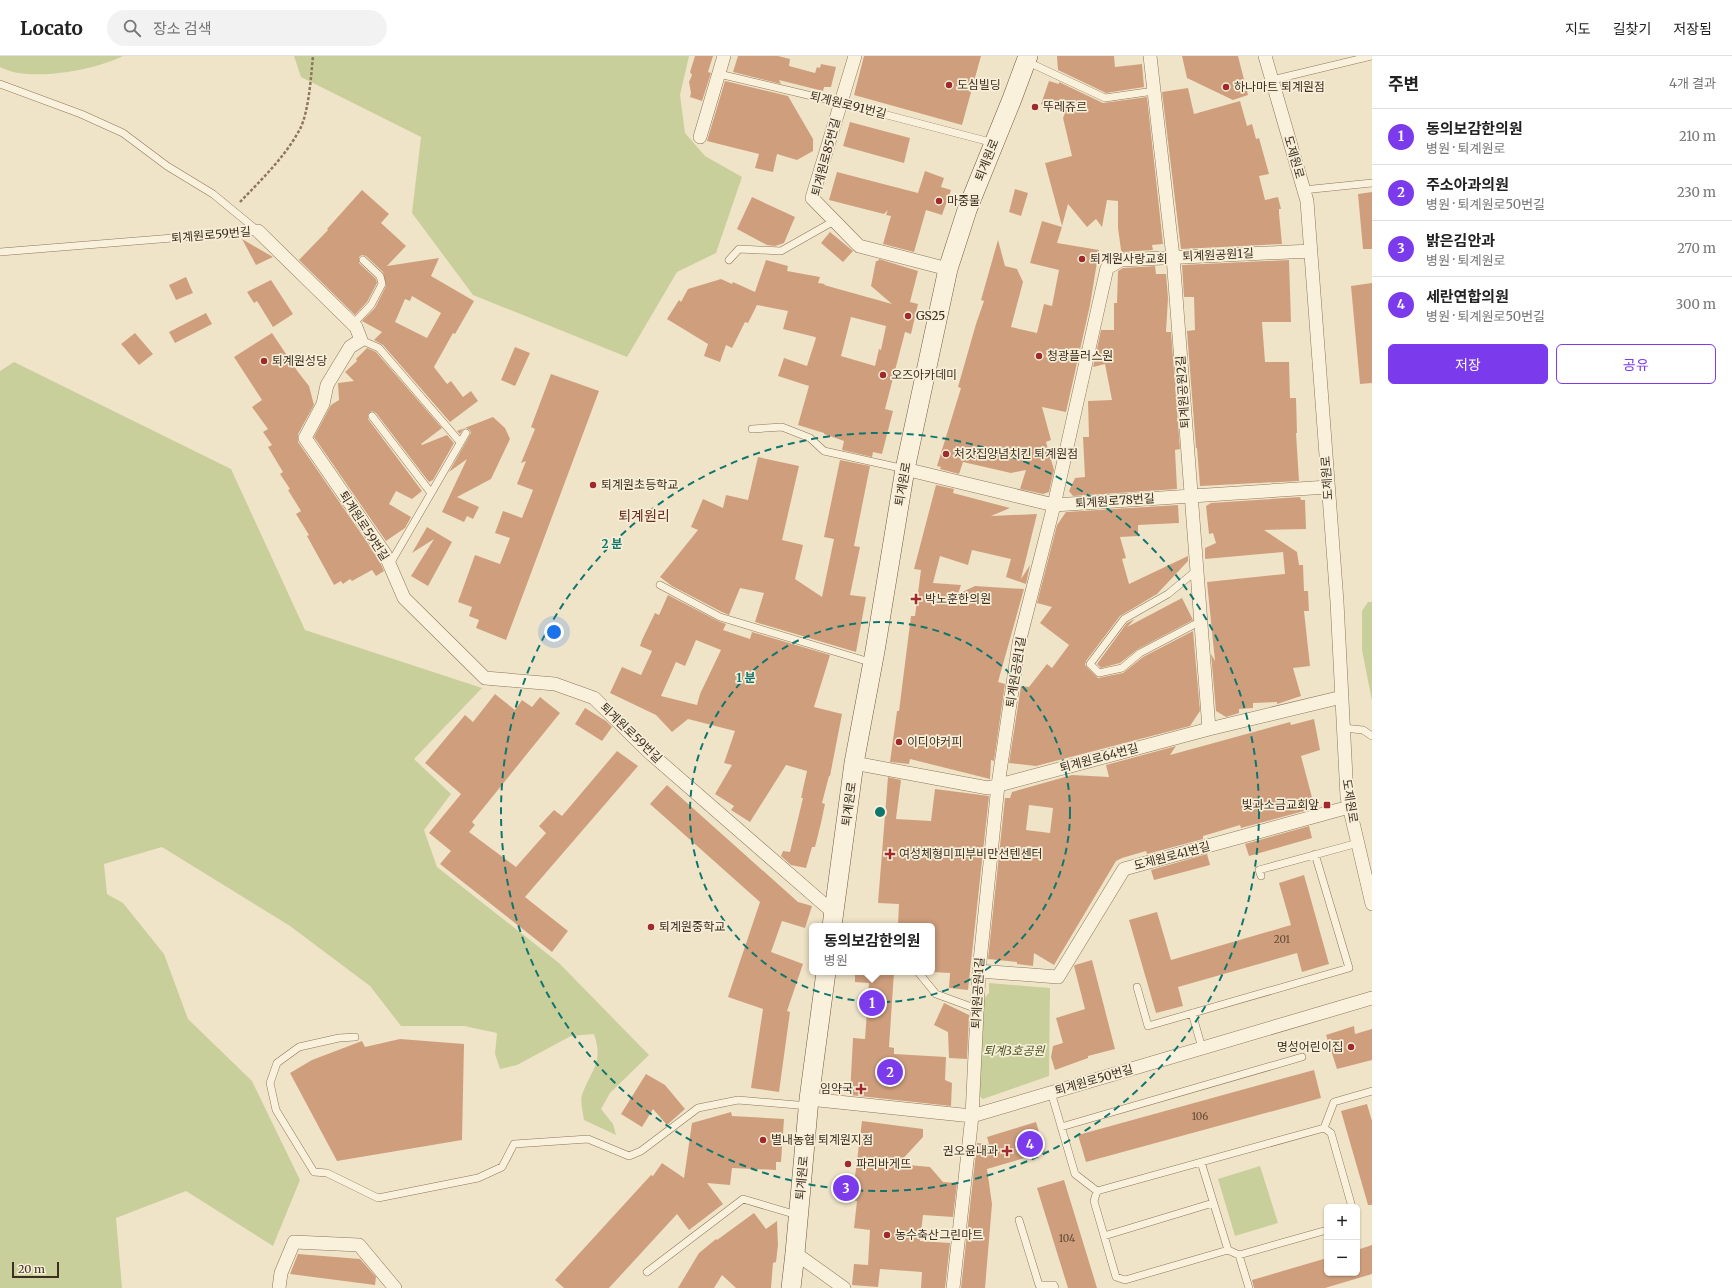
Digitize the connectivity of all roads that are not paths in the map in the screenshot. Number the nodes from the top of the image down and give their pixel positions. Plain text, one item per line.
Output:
1 (724, 56) edge
2 (855, 56) edge
3 (1150, 56) edge
4 (1266, 56) edge
5 (1372, 56) edge
6 (1027, 59) edge
7 (719, 74) junction
8 (1272, 80) junction
9 (0, 84) edge
10 (1154, 91) junction
11 (841, 103) junction
12 (700, 137) dead end
13 (994, 143) junction
14 (1372, 183) edge
15 (1304, 190) junction
16 (834, 221) junction
17 (258, 231) junction
18 (1310, 251) junction
19 (0, 252) edge
20 (1172, 257) junction
21 (363, 260) dead end
22 (729, 260) dead end
23 (948, 269) junction
24 (353, 324) junction
25 (361, 340) junction
26 (372, 416) dead end
27 (752, 429) dead end
28 (466, 433) dead end
29 (460, 442) junction
30 (905, 469) junction
31 (1328, 487) junction
32 (430, 493) junction
33 (1191, 496) junction
34 (1054, 505) junction
35 (390, 564) junction
36 (1197, 570) junction
37 (660, 585) dead end
38 (1201, 621) junction
39 (873, 663) junction
40 (1342, 697) junction
41 (1343, 728) junction
42 (1209, 729) junction
43 (1372, 736) edge
44 (854, 763) junction
45 (998, 785) junction
46 (1349, 807) junction
47 (1358, 843) junction
48 (1315, 854) junction
49 (1261, 876) dead end
50 (1372, 904) edge
51 (833, 920) edge
52 (979, 970) junction
53 (826, 975) edge
54 (920, 975) edge
55 (1137, 987) dead end
56 (1372, 998) edge
57 (977, 1009) junction
58 (1192, 1014) junction
59 (355, 1036) dead end
60 (1202, 1048) junction
61 (1302, 1057) dead end
62 (1372, 1091) edge
63 (1051, 1092) junction
64 (809, 1103) junction
65 (972, 1116) junction
66 (1061, 1127) junction
67 (1324, 1128) junction
68 (1201, 1162) junction
69 (1097, 1191) junction
70 (1213, 1203) junction
71 (1351, 1204) edge
72 (799, 1216) junction
73 (1019, 1220) dead end
74 (1324, 1231) edge
75 (1104, 1236) junction
76 (1228, 1250) junction
77 (796, 1253) junction
78 (1239, 1255) junction
79 (647, 1272) dead end
80 (279, 1288) edge
81 (395, 1288) edge
82 (791, 1288) edge
83 (844, 1288) edge
84 (953, 1288) edge
85 (1055, 1288) edge
86 (1249, 1288) edge

1 - 7 street
2 - 11 street, 퇴계원로85번길
3 - 10 street, 퇴계원공원2길
4 - 8 street, 도제원로
5 - 8 lane
6 - 10 lane
6 - 13 street, 퇴계원로
7 - 11 lane, 퇴계원로91번길
7 - 12 street
8 - 15 street, 도제원로
9 - 17 lane
10 - 20 street, 퇴계원공원2길
11 - 13 lane, 퇴계원로91번길
11 - 16 street, 퇴계원로85번길
13 - 23 street, 퇴계원로
14 - 15 lane
15 - 18 street, 도제원로
16 - 22 lane
16 - 23 street, 퇴계원로85번길
17 - 19 lane, 퇴계원로59번길
17 - 24 street, 퇴계원로59번길
18 - 20 street, 퇴계원공원1길
18 - 31 street, 도제원로
20 - 33 street, 퇴계원공원2길
20 - 34 street, 퇴계원공원1길
21 - 24 lane
23 - 30 street, 퇴계원로
24 - 25 street, 퇴계원로59번길
25 - 29 lane
25 - 35 street, 퇴계원로59번길
26 - 32 lane
27 - 30 lane
28 - 29 lane
29 - 32 lane
30 - 34 street, 퇴계원로78번길
30 - 39 street, 퇴계원로
31 - 33 street, 퇴계원로78번길
31 - 40 street, 도제원로
32 - 35 lane
33 - 34 street, 퇴계원로78번길
33 - 36 street, 퇴계원공원2길
34 - 45 street, 퇴계원공원1길
35 - 51 street, 퇴계원로59번길
36 - 38 street, 퇴계원공원2길
36 - 38 lane
37 - 39 lane
38 - 42 street, 퇴계원공원2길
39 - 44 street, 퇴계원로
40 - 41 street, 도제원로
40 - 42 street, 퇴계원로64번길
41 - 43 lane
41 - 46 street, 도제원로
42 - 45 street, 퇴계원로64번길
44 - 45 street, 퇴계원로64번길
44 - 51 street, 퇴계원로
45 - 52 street, 퇴계원공원1길
46 - 47 street, 도제원로
46 - 52 street, 도제원로41번길
47 - 48 lane
47 - 50 street, 도제원로
48 - 49 lane
48 - 58 lane
52 - 57 street, 퇴계원공원1길
53 - 64 street, 퇴계원로
54 - 57 lane
55 - 58 lane
56 - 60 street, 퇴계원로50번길
57 - 65 street, 퇴계원공원1길
58 - 60 lane
59 - 64 lane
60 - 63 street, 퇴계원로50번길
61 - 66 lane
62 - 67 lane
63 - 65 street, 퇴계원로50번길
63 - 66 lane
64 - 65 street, 퇴계원로50번길
64 - 72 street, 퇴계원로
65 - 84 street, 퇴계원공원1길
66 - 69 lane
67 - 68 lane
67 - 71 lane
68 - 69 lane
68 - 70 lane
69 - 75 lane
70 - 75 lane
70 - 76 lane
72 - 77 street, 퇴계원로
72 - 79 lane
73 - 85 lane
74 - 78 lane
75 - 76 lane
76 - 78 lane
77 - 82 street, 퇴계원로
77 - 83 street
78 - 86 lane
80 - 81 street

